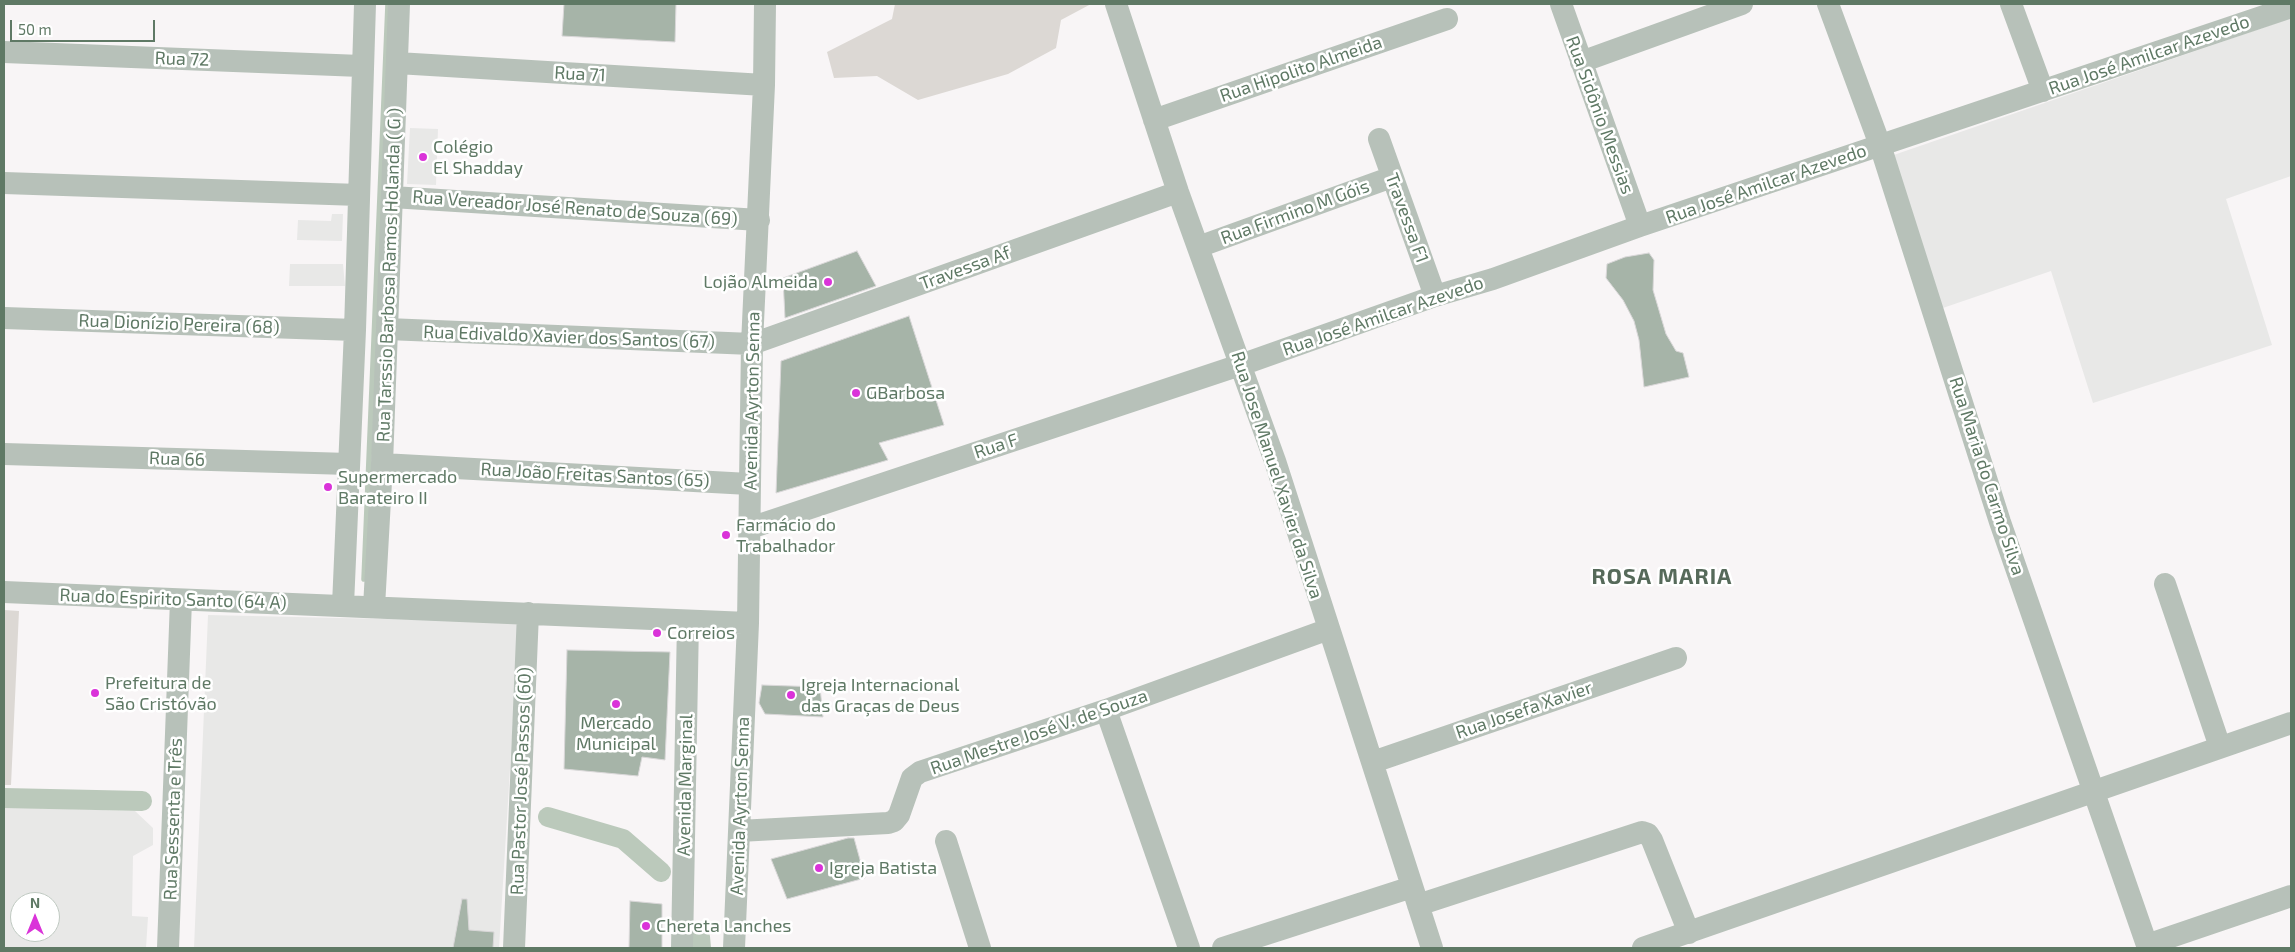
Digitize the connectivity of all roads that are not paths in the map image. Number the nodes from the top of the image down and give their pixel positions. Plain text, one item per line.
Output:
1 (364, 4) edge
2 (399, 4) edge
3 (765, 4) edge
4 (1116, 4) edge
5 (1561, 4) edge
6 (1742, 4) edge
7 (1828, 4) edge
8 (2011, 4) edge
9 (2291, 7) edge
10 (1447, 19) dead end
11 (4, 52) edge
12 (1580, 62) junction
13 (397, 63) junction
14 (361, 66) junction
15 (764, 85) junction
16 (2043, 90) junction
17 (1154, 120) junction
18 (361, 133) junction
19 (394, 133) junction
20 (1380, 140) dead end
21 (1880, 145) junction
22 (1392, 178) junction
23 (4, 183) edge
24 (1178, 192) junction
25 (359, 194) junction
26 (392, 197) junction
27 (759, 220) junction
28 (1640, 226) junction
29 (1198, 247) junction
30 (1436, 296) junction
31 (4, 318) edge
32 (354, 330) junction
33 (387, 330) junction
34 (752, 344) junction
35 (1241, 365) junction
36 (4, 454) edge
37 (350, 464) junction
38 (382, 464) junction
39 (749, 484) junction
40 (750, 528) junction
41 (2165, 584) dead end
42 (4, 592) edge
43 (182, 600) junction
44 (343, 605) junction
45 (374, 607) junction
46 (528, 614) junction
47 (688, 621) junction
48 (748, 623) junction
49 (1328, 629) junction
50 (1676, 658) dead end
51 (1106, 710) junction
52 (2291, 723) edge
53 (2220, 747) junction
54 (1373, 762) junction
55 (2094, 790) junction
56 (739, 831) junction
57 (946, 841) dead end
58 (1415, 896) junction
59 (2291, 896) edge
60 (1689, 933) junction
61 (2147, 946) edge
62 (168, 948) edge
63 (514, 948) edge
64 (682, 948) edge
65 (734, 948) edge
66 (980, 948) edge
67 (1189, 948) edge
68 (1223, 948) edge
69 (1432, 948) edge
70 (1644, 948) edge

1 - 14 street, Rua Tarssio Barbosa Ramos Holanda ( G )
2 - 13 street, Rua Tarssio Barbosa Ramos Holanda ( G )
3 - 15 street, Avenida Ayrton Senna
4 - 17 street, Rua Jose Manuel Xavier da Silva
5 - 12 street, Rua Sidônio Messias
6 - 12 street
7 - 21 street, Rua Maria do Carmo Silva
8 - 16 street
9 - 16 street, Rua José Amilcar Azevedo
10 - 17 street, Rua Hipolito Almeida
11 - 14 street, Rua 72
12 - 28 street, Rua Sidônio Messias
13 - 15 street, Rua 71
13 - 19 street, Rua Tarssio Barbosa Ramos Holanda ( G )
14 - 18 street, Rua Tarssio Barbosa Ramos Holanda ( G )
15 - 27 street, Avenida Ayrton Senna
16 - 21 street, Rua José Amilcar Azevedo
17 - 24 street, Rua Jose Manuel Xavier da Silva
18 - 19 street
18 - 25 street, Rua Tarssio Barbosa Ramos Holanda ( G )
19 - 26 street, Rua Tarssio Barbosa Ramos Holanda ( G )
20 - 22 street, Travessa F1
21 - 28 street, Rua José Amilcar Azevedo
21 - 55 street, Rua Maria do Carmo Silva
22 - 29 street, Rua Firmino M Góis
22 - 30 street, Travessa F1
23 - 25 street
24 - 29 street, Rua Jose Manuel Xavier da Silva
24 - 34 street, Travessa Af
25 - 32 street, Rua Tarssio Barbosa Ramos Holanda ( G )
26 - 27 street, Rua Vereador José Renato de Souza (69)
26 - 33 street, Rua Tarssio Barbosa Ramos Holanda ( G )
27 - 34 street, Avenida Ayrton Senna
28 - 30 street, Rua José Amilcar Azevedo
29 - 35 street, Rua Jose Manuel Xavier da Silva
30 - 35 street, Rua José Amilcar Azevedo
31 - 32 street, Rua Dionízio Pereira (68)
32 - 37 street, Rua Tarssio Barbosa Ramos Holanda ( G )
33 - 34 street, Rua Edivaldo Xavier dos Santos (67)
33 - 38 street, Rua Tarssio Barbosa Ramos Holanda ( G )
34 - 39 street, Avenida Ayrton Senna
35 - 40 street, Rua F
35 - 49 street, Rua Jose Manuel Xavier da Silva
36 - 37 street, Rua 66
37 - 44 street, Rua Tarssio Barbosa Ramos Holanda ( G )
38 - 39 street, Rua João Freitas Santos (65)
38 - 45 street, Rua Tarssio Barbosa Ramos Holanda ( G )
39 - 40 street, Avenida Ayrton Senna
40 - 48 street, Avenida Ayrton Senna
41 - 53 street
42 - 43 street, Rua do Espirito Santo (64 A)
43 - 44 street, Rua do Espirito Santo (64 A)
43 - 62 street, Rua Sessenta e Três
44 - 45 street, Rua do Espirito Santo (64 A)
45 - 46 street, Rua do Espirito Santo (64 A)
46 - 47 street, Rua do Espirito Santo (64 A)
46 - 63 street, Rua Pastor José Passos (60)
47 - 48 street, Rua do Espirito Santo (64 A)
47 - 64 street, Avenida Marginal
48 - 56 street, Avenida Ayrton Senna
49 - 51 street, Rua Mestre José V. de Souza
49 - 54 street, Rua Jose Manuel Xavier da Silva
50 - 54 street, Rua Josefa Xavier
51 - 56 street, Rua Mestre José V. de Souza
51 - 67 street
52 - 53 street
53 - 55 street
54 - 58 street, Rua Jose Manuel Xavier da Silva
55 - 60 street
55 - 61 street, Rua Maria do Carmo Silva
56 - 65 street, Avenida Ayrton Senna
57 - 66 street
58 - 60 street
58 - 68 street
58 - 69 street, Rua Jose Manuel Xavier da Silva
59 - 61 street
60 - 70 street

